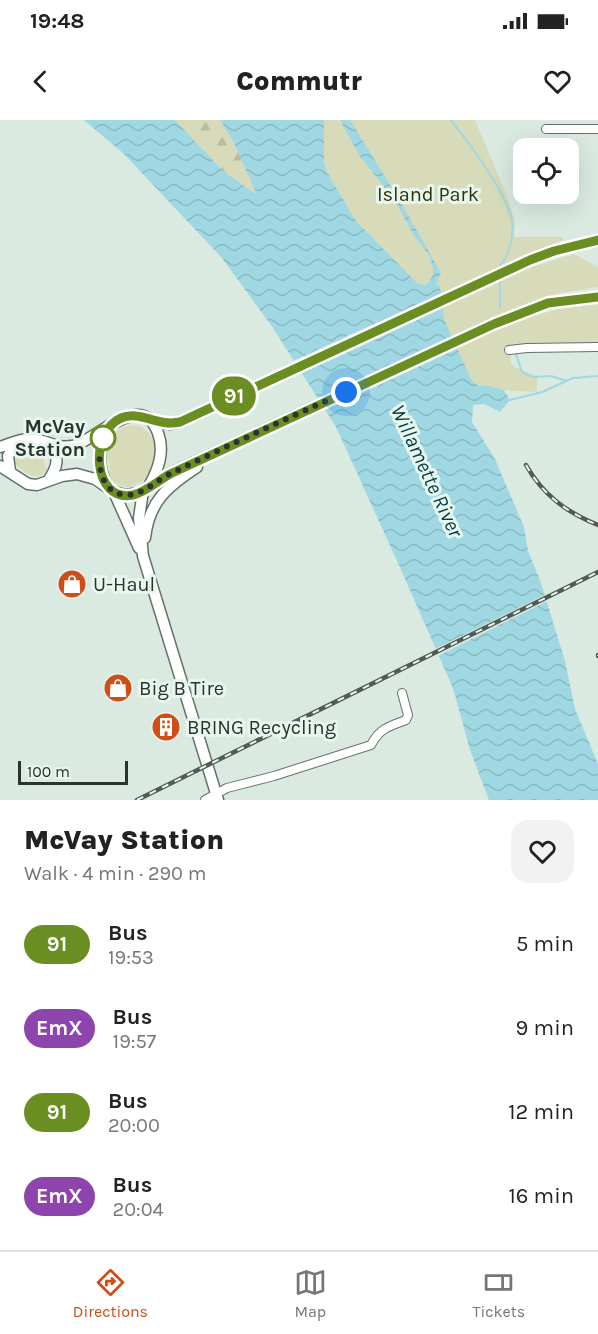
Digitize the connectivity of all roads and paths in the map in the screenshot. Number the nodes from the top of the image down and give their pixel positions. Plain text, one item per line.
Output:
1 (546, 129) dead end
2 (598, 129) edge
3 (598, 240) edge
4 (598, 290) edge
5 (598, 297) edge
6 (528, 310) junction
7 (598, 347) edge
8 (508, 350) dead end
9 (149, 420) junction
10 (109, 425) junction
11 (16, 443) junction
12 (49, 445) junction
13 (0, 447) edge
14 (228, 447) junction
15 (5, 468) edge
16 (48, 481) junction
17 (111, 489) junction
18 (146, 489) junction
19 (143, 556) junction
20 (402, 693) dead end
21 (217, 796) edge
22 (205, 800) edge

1 - 2 street
3 - 9 main road
4 - 6 main road
5 - 6 main road
6 - 14 main road
7 - 8 street
9 - 10 main road
9 - 18 main road
10 - 12 main road
10 - 17 main road
11 - 12 main road
11 - 13 main road
11 - 15 main road
12 - 16 main road
14 - 18 main road
14 - 19 main road
15 - 16 main road
16 - 17 main road
17 - 18 main road
17 - 19 main road
18 - 19 main road
19 - 21 main road
20 - 21 street
21 - 22 street

